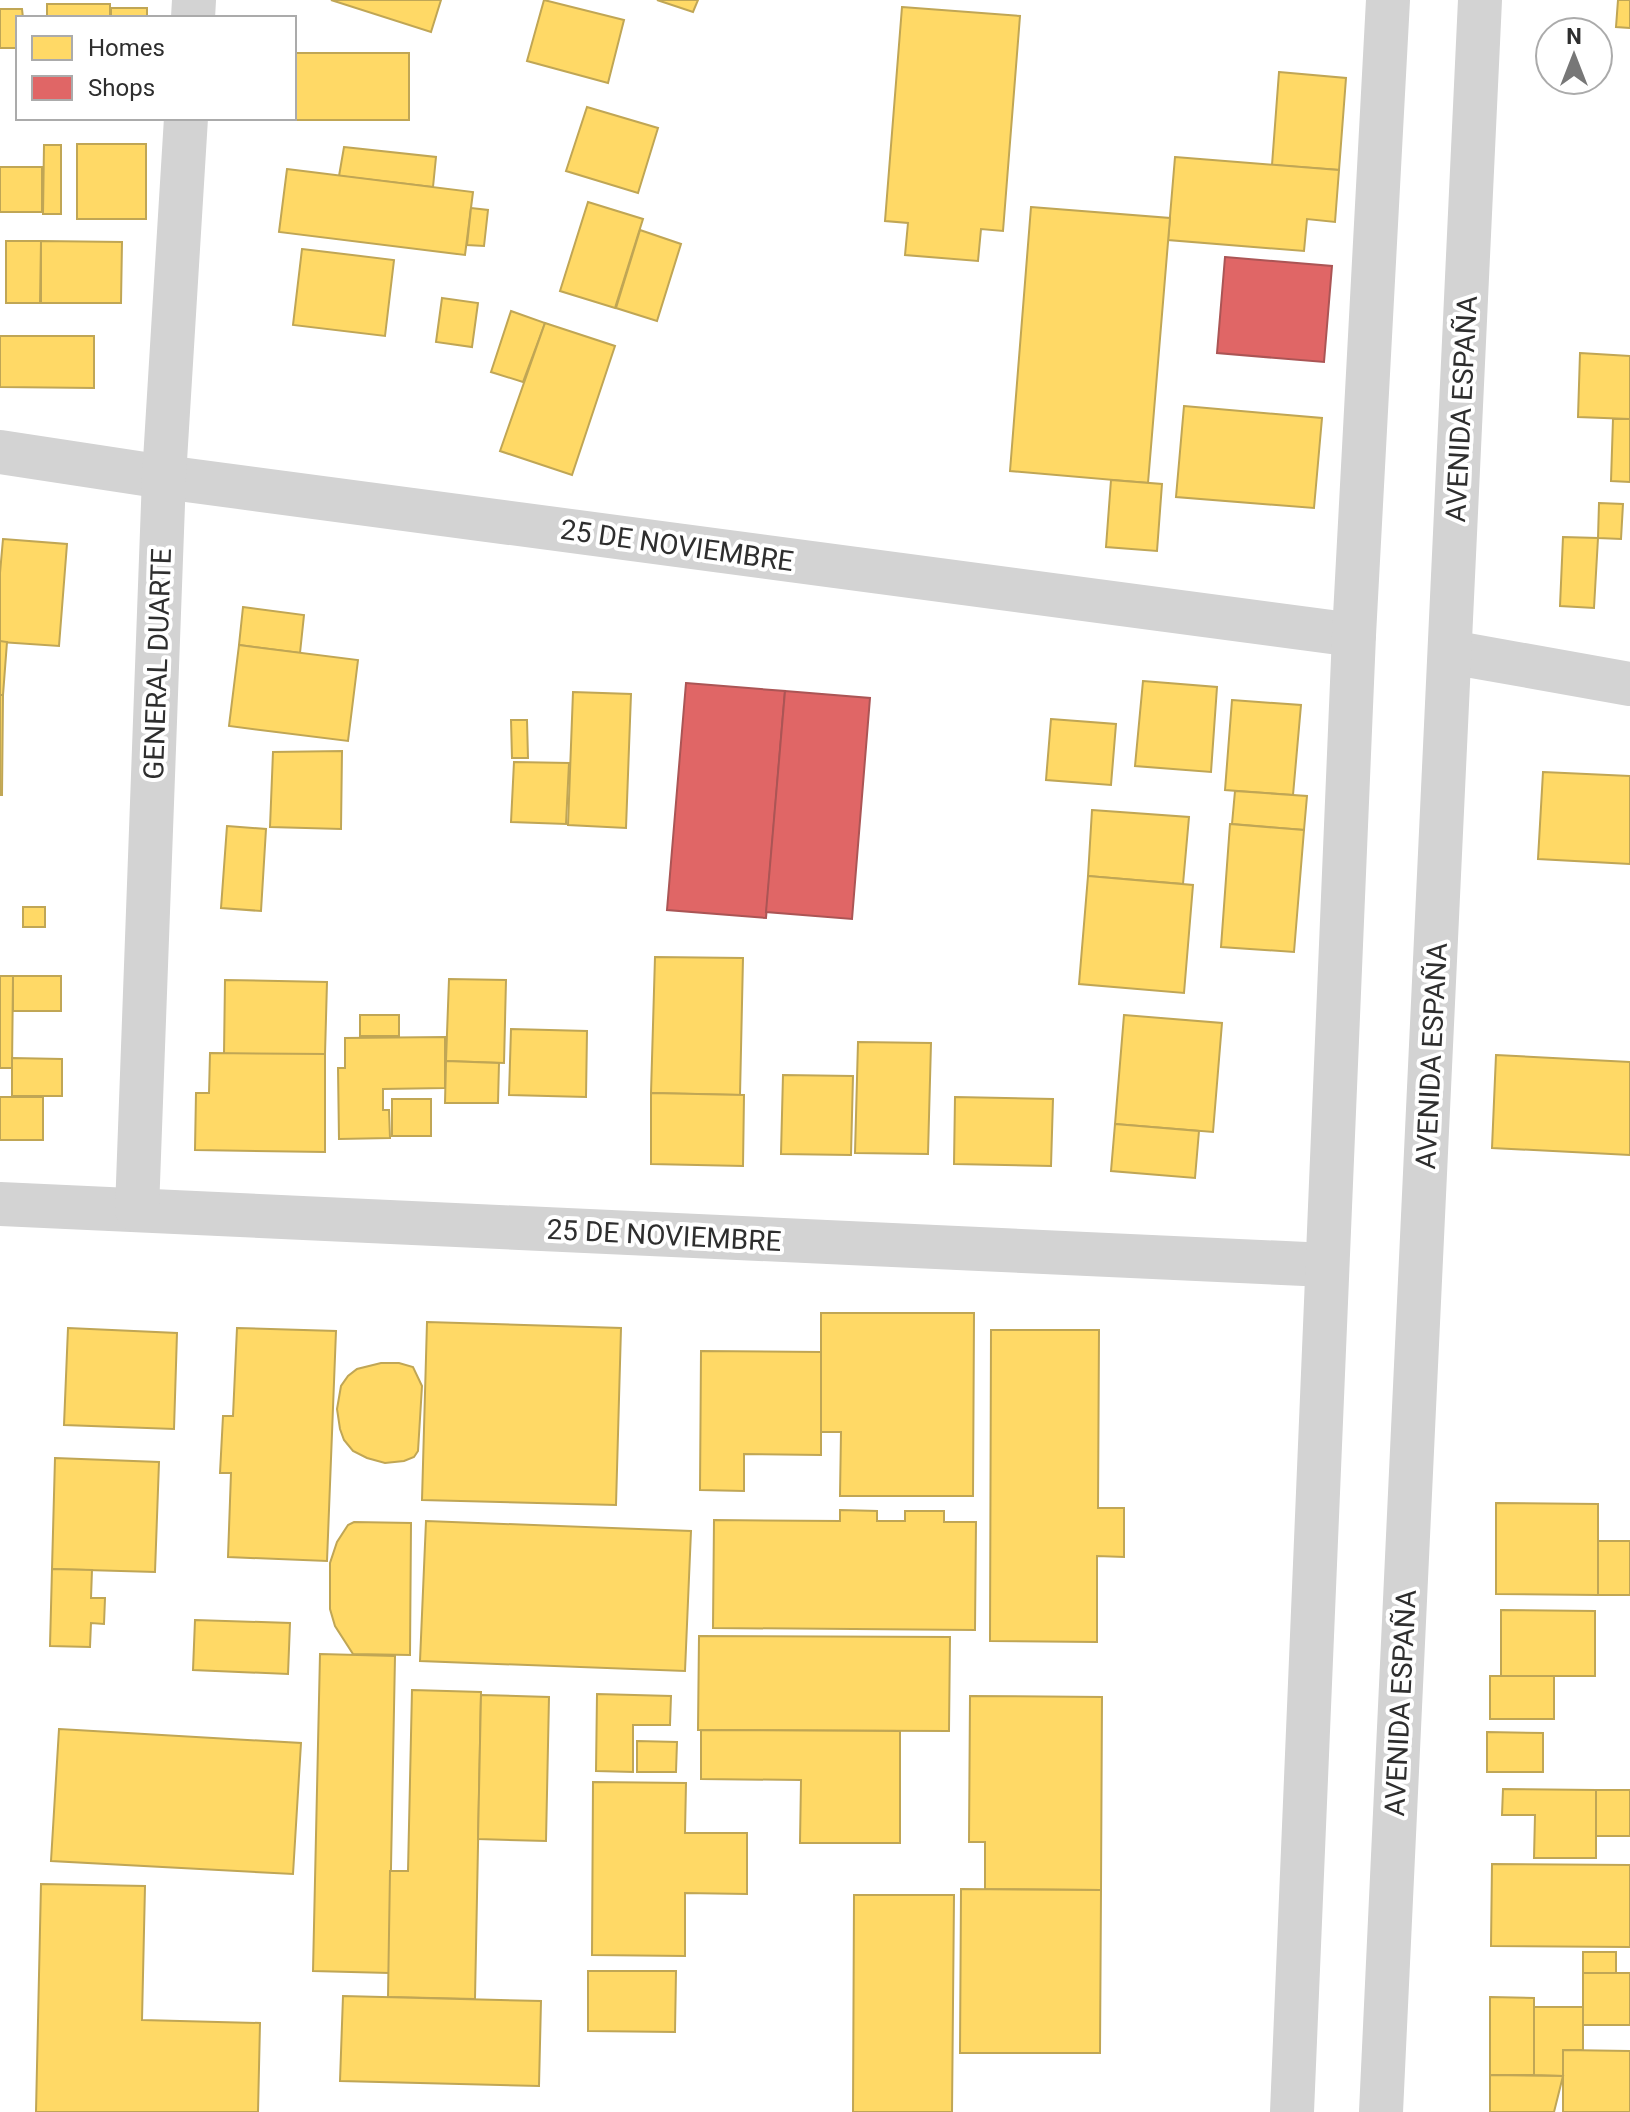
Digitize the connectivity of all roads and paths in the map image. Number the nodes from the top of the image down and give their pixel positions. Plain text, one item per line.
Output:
1 (1388, 0) edge
2 (1480, 0) edge
3 (186, 120) edge
4 (0, 452) edge
5 (164, 477) junction
6 (1354, 635) junction
7 (1450, 652) junction
8 (1630, 684) edge
9 (0, 1204) edge
10 (137, 1210) junction
11 (1327, 1265) junction
12 (1292, 2112) edge
13 (1381, 2112) edge

1 - 6 street
2 - 7 street, AVENIDA ESPAÑA
3 - 5 street, GENERAL DUARTE
4 - 5 street, 25 DE NOVIEMBRE
5 - 6 street, 25 DE NOVIEMBRE
5 - 10 street, GENERAL DUARTE
6 - 11 street
7 - 8 street
7 - 13 street, AVENIDA ESPAÑA
9 - 10 street, 25 DE NOVIEMBRE
10 - 11 street, 25 DE NOVIEMBRE
11 - 12 street

